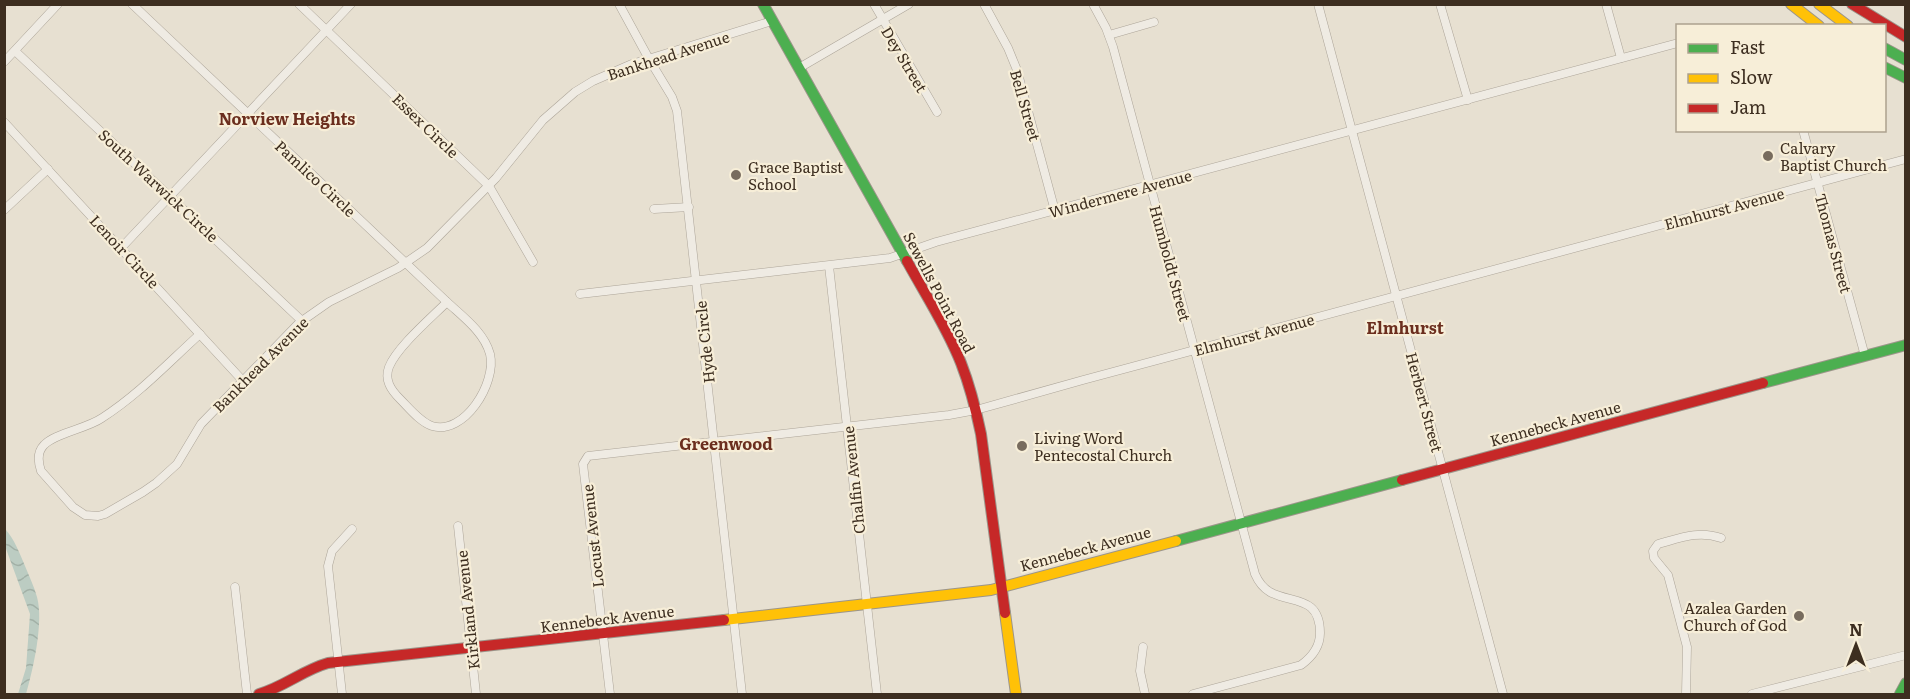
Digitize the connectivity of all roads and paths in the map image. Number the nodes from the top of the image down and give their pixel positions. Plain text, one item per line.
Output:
1 (58, 4) edge
2 (132, 4) edge
3 (299, 4) edge
4 (351, 4) edge
5 (619, 4) edge
6 (763, 4) edge
7 (874, 4) edge
8 (909, 4) edge
9 (984, 4) edge
10 (1093, 4) edge
11 (1318, 4) edge
12 (1440, 4) edge
13 (1606, 4) edge
14 (1791, 4) edge
15 (1819, 4) edge
16 (1852, 4) edge
17 (883, 20) junction
18 (772, 21) junction
19 (1154, 22) dead end
20 (1816, 24) edge
21 (1845, 24) edge
22 (1883, 24) edge
23 (1886, 26) edge
24 (326, 31) junction
25 (1109, 35) junction
26 (1905, 38) edge
27 (1676, 43) edge
28 (1886, 49) edge
29 (15, 51) junction
30 (1621, 58) junction
31 (649, 59) junction
32 (1905, 60) edge
33 (4, 62) edge
34 (799, 68) junction
35 (1886, 68) edge
36 (1905, 78) edge
37 (1468, 100) junction
38 (937, 112) dead end
39 (249, 114) junction
40 (4, 122) edge
41 (1351, 131) junction
42 (1804, 132) edge
43 (1905, 159) edge
44 (48, 169) junction
45 (1818, 183) junction
46 (1150, 185) junction
47 (489, 186) junction
48 (171, 197) junction
49 (688, 207) junction
50 (654, 209) dead end
51 (4, 210) edge
52 (1055, 211) junction
53 (122, 247) junction
54 (904, 254) junction
55 (532, 262) dead end
56 (406, 263) junction
57 (829, 266) junction
58 (697, 281) junction
59 (580, 294) dead end
60 (1397, 296) junction
61 (447, 302) junction
62 (302, 320) junction
63 (200, 334) junction
64 (1905, 345) edge
65 (1195, 350) junction
66 (1865, 356) junction
67 (243, 381) junction
68 (976, 410) junction
69 (846, 427) junction
70 (714, 441) junction
71 (593, 455) joint
72 (1442, 469) junction
73 (1241, 523) junction
74 (458, 526) dead end
75 (352, 529) dead end
76 (1721, 538) dead end
77 (235, 586) dead end
78 (1001, 588) junction
79 (867, 604) junction
80 (735, 618) junction
81 (603, 634) junction
82 (1143, 648) dead end
83 (471, 649) junction
84 (1905, 655) edge
85 (338, 662) junction
86 (1905, 683) edge
87 (247, 694) edge
88 (260, 694) edge
89 (342, 694) edge
90 (476, 694) edge
91 (610, 694) edge
92 (742, 694) edge
93 (877, 694) edge
94 (1016, 694) edge
95 (1145, 694) edge
96 (1193, 694) edge
97 (1503, 694) edge
98 (1686, 694) edge
99 (1752, 694) edge
100 (1900, 694) edge

1 - 29 street
2 - 39 street, Pamlico Circle
3 - 24 street, Essex Circle
4 - 24 street
5 - 31 street, Hyde Circle
6 - 18 main road, Sewells Point Road
7 - 17 street, Dey Street
8 - 17 street
9 - 52 street, Bell Street
10 - 25 street, Humboldt Street
11 - 41 street, Herbert Street
12 - 37 street
13 - 30 street
14 - 20 main road
15 - 21 main road
16 - 22 main road
17 - 34 street
17 - 38 street, Dey Street
18 - 31 street, Bankhead Avenue
18 - 34 main road, Sewells Point Road
19 - 25 street
23 - 26 main road
24 - 39 street
24 - 47 street, Essex Circle
25 - 46 street, Humboldt Street
27 - 30 street, Windermere Avenue
28 - 32 main road
29 - 33 street
29 - 48 street, South Warwick Circle
30 - 37 street, Windermere Avenue
31 - 47 street, Bankhead Avenue
31 - 49 street, Hyde Circle
34 - 54 main road, Sewells Point Road
35 - 36 main road
37 - 41 street, Windermere Avenue
39 - 48 street
39 - 56 street, Pamlico Circle
40 - 44 street, Lenoir Circle
41 - 46 street, Windermere Avenue
41 - 60 street, Herbert Street
42 - 45 street, Thomas Street
43 - 45 street, Elmhurst Avenue
44 - 51 street
44 - 53 street, Lenoir Circle
45 - 60 street, Elmhurst Avenue
45 - 66 street, Thomas Street
46 - 52 street, Windermere Avenue
46 - 65 street, Humboldt Street
47 - 55 street, Essex Circle
47 - 56 street, Bankhead Avenue
48 - 53 street
48 - 62 street, South Warwick Circle
49 - 50 street
49 - 58 street, Hyde Circle
52 - 54 street, Windermere Avenue
53 - 63 street, Lenoir Circle
54 - 57 street, Windermere Avenue
54 - 68 main road, Sewells Point Road
56 - 61 street, Pamlico Circle
56 - 62 street, Bankhead Avenue
57 - 58 street, Windermere Avenue
57 - 69 street, Chalfin Avenue
58 - 59 street, Windermere Avenue
58 - 70 street, Hyde Circle
60 - 65 street, Elmhurst Avenue
60 - 72 street, Herbert Street
61 - 61 street, Pamlico Circle
62 - 67 street, Bankhead Avenue
63 - 67 street, Lenoir Circle
63 - 67 street, Bankhead Avenue
64 - 66 main road, Kennebeck Avenue
65 - 68 street, Elmhurst Avenue
65 - 73 street, Humboldt Street
66 - 72 main road, Kennebeck Avenue
68 - 69 street, Elmhurst Avenue
68 - 78 main road, Sewells Point Road
69 - 70 street, Elmhurst Avenue
69 - 79 street, Chalfin Avenue
70 - 71 street, Elmhurst Avenue
70 - 80 street, Hyde Circle
71 - 81 street, Locust Avenue
72 - 73 main road, Kennebeck Avenue
72 - 97 street, Herbert Street
73 - 78 main road, Kennebeck Avenue
73 - 96 street, Humboldt Street
74 - 83 street, Kirkland Avenue
75 - 85 street
76 - 98 street
77 - 87 street
78 - 79 main road, Kennebeck Avenue
78 - 94 main road, Sewells Point Road
79 - 80 main road, Kennebeck Avenue
79 - 93 street, Chalfin Avenue
80 - 81 main road, Kennebeck Avenue
80 - 92 street, Hyde Circle
81 - 83 main road, Kennebeck Avenue
81 - 91 street, Locust Avenue
82 - 95 street
83 - 85 main road, Kennebeck Avenue
83 - 90 street, Kirkland Avenue
84 - 99 street
85 - 88 main road, Kennebeck Avenue
85 - 89 street
86 - 100 main road

